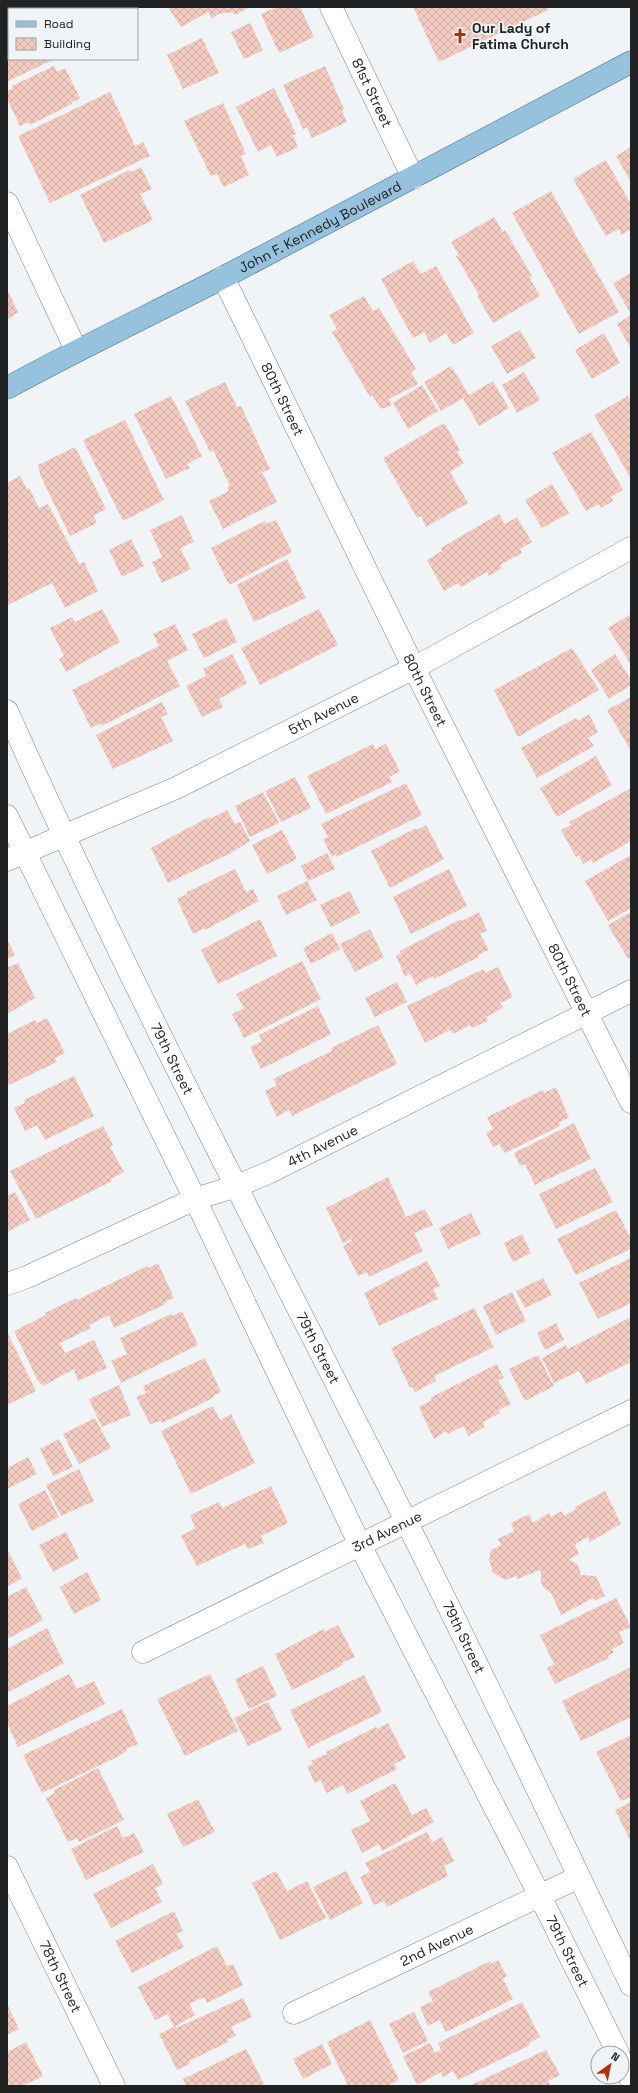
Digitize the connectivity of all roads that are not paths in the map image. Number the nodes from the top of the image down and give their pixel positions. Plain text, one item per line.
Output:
1 (331, 7) edge
2 (631, 62) edge
3 (413, 178) junction
4 (7, 203) edge
5 (223, 277) junction
6 (76, 350) junction
7 (7, 388) edge
8 (631, 548) edge
9 (414, 668) junction
10 (7, 711) edge
11 (7, 816) edge
12 (63, 836) junction
13 (16, 856) edge
14 (631, 991) edge
15 (588, 1014) junction
16 (631, 1102) edge
17 (237, 1186) junction
18 (195, 1198) junction
19 (7, 1284) edge
20 (631, 1411) edge
21 (406, 1522) junction
22 (360, 1545) junction
23 (143, 1652) dead end
24 (7, 1867) edge
25 (579, 1877) junction
26 (540, 1896) junction
27 (631, 1985) edge
28 (294, 2013) dead end
29 (614, 2045) edge
30 (114, 2086) edge

1 - 3 street, 81st Street
2 - 3 main road, John F. Kennedy Boulevard
3 - 5 main road, John F. Kennedy Boulevard
4 - 6 street
5 - 6 main road, John F. Kennedy Boulevard
5 - 9 street, 80th Street
6 - 7 main road, John F. Kennedy Boulevard
8 - 9 street, 5th Avenue
9 - 12 street, 5th Avenue
9 - 15 street, 80th Street
10 - 12 street, 79th Street
11 - 13 street, 79th Street
12 - 13 street, 5th Avenue
12 - 17 street, 79th Street
13 - 18 street, 79th Street
14 - 15 street, 4th Avenue
15 - 16 street, 80th Street
15 - 17 street, 4th Avenue
17 - 18 street, 4th Avenue
17 - 21 street, 79th Street
18 - 19 street, 4th Avenue
18 - 22 street, 79th Street
20 - 21 street, 3rd Avenue
21 - 22 street, 3rd Avenue
21 - 25 street, 79th Street
22 - 23 street, 3rd Avenue
22 - 26 street, 79th Street
24 - 30 street, 78th Street
25 - 26 street, 2nd Avenue
25 - 27 street, 79th Street
26 - 28 street, 2nd Avenue
26 - 29 street, 79th Street

